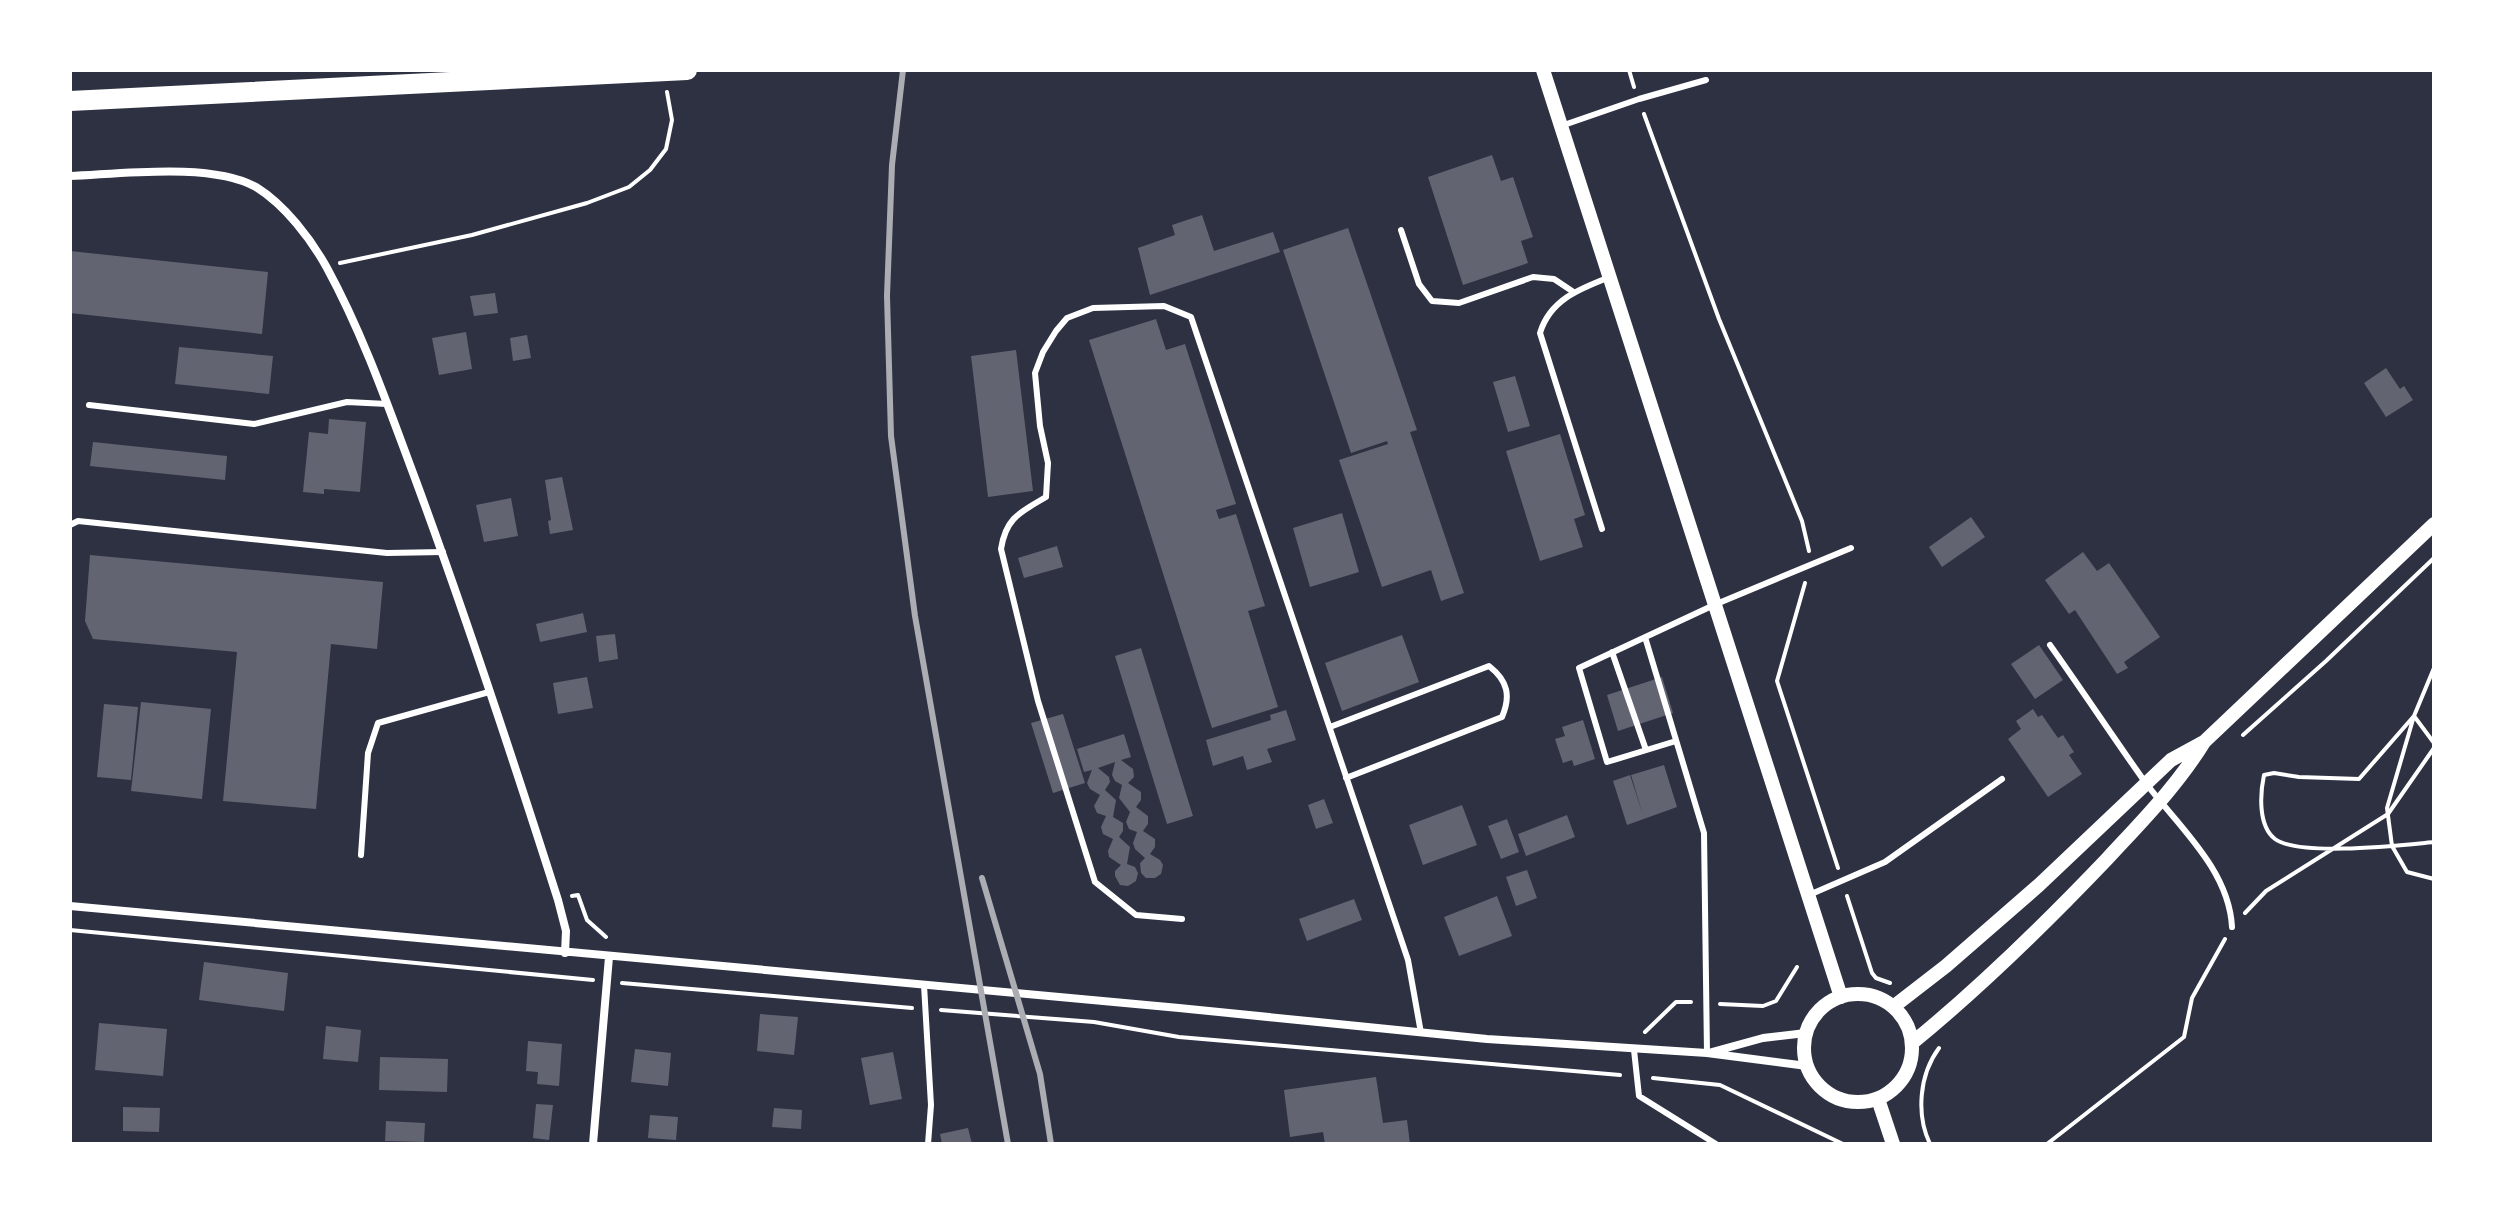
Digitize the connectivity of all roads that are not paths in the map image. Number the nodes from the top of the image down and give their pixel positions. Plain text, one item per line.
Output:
1 (687, 70) edge
2 (1543, 70) edge
3 (1706, 80) dead end
4 (70, 101) edge
5 (1561, 126) junction
6 (70, 176) edge
7 (1401, 230) dead end
8 (1610, 277) junction
9 (1572, 291) junction
10 (387, 404) junction
11 (89, 405) dead end
12 (2434, 524) edge
13 (70, 525) edge
14 (1602, 529) dead end
15 (1851, 548) dead end
16 (443, 552) junction
17 (1714, 605) junction
18 (1645, 637) junction
19 (2050, 645) dead end
20 (1612, 652) junction
21 (489, 692) junction
22 (1330, 727) junction
23 (1676, 741) junction
24 (2204, 742) junction
25 (1646, 750) junction
26 (1346, 778) junction
27 (2002, 779) dead end
28 (2147, 784) junction
29 (2161, 801) junction
30 (361, 855) dead end
31 (1809, 895) junction
32 (70, 906) edge
33 (1182, 919) dead end
34 (2232, 927) road end
35 (565, 953) junction
36 (609, 957) junction
37 (924, 985) junction
38 (1841, 997) junction
39 (1893, 1007) junction
40 (1421, 1033) junction
41 (1806, 1033) junction
42 (1912, 1043) junction
43 (1634, 1050) junction
44 (1707, 1053) junction
45 (1807, 1066) junction
46 (1878, 1099) junction
47 (593, 1144) edge
48 (928, 1144) edge
49 (1716, 1144) edge
50 (1893, 1144) edge

1 - 4 main road
2 - 5 street
3 - 5 lane
5 - 8 street
6 - 10 street
7 - 9 lane
8 - 9 lane
8 - 17 street
9 - 14 lane
10 - 11 lane
10 - 16 street
12 - 24 street
13 - 16 lane
15 - 17 lane
16 - 21 street
17 - 18 lane
17 - 31 street
18 - 20 lane
18 - 23 lane
19 - 28 lane
20 - 25 lane
20 - 25 lane
21 - 30 lane
21 - 35 street
22 - 26 lane
22 - 26 lane
22 - 33 lane
23 - 25 lane
23 - 44 lane
24 - 28 street
24 - 29 street
26 - 40 lane
27 - 31 lane
28 - 29 lane
28 - 39 street
29 - 34 lane
29 - 42 street
31 - 38 street
32 - 35 street
35 - 36 street
36 - 37 street
36 - 47 street
37 - 40 street
37 - 48 lane
38 - 39 street
38 - 41 street
39 - 42 street
40 - 43 street
41 - 44 street
41 - 45 street
42 - 46 street
43 - 44 street
43 - 49 lane
44 - 45 street
45 - 46 street
46 - 50 street

